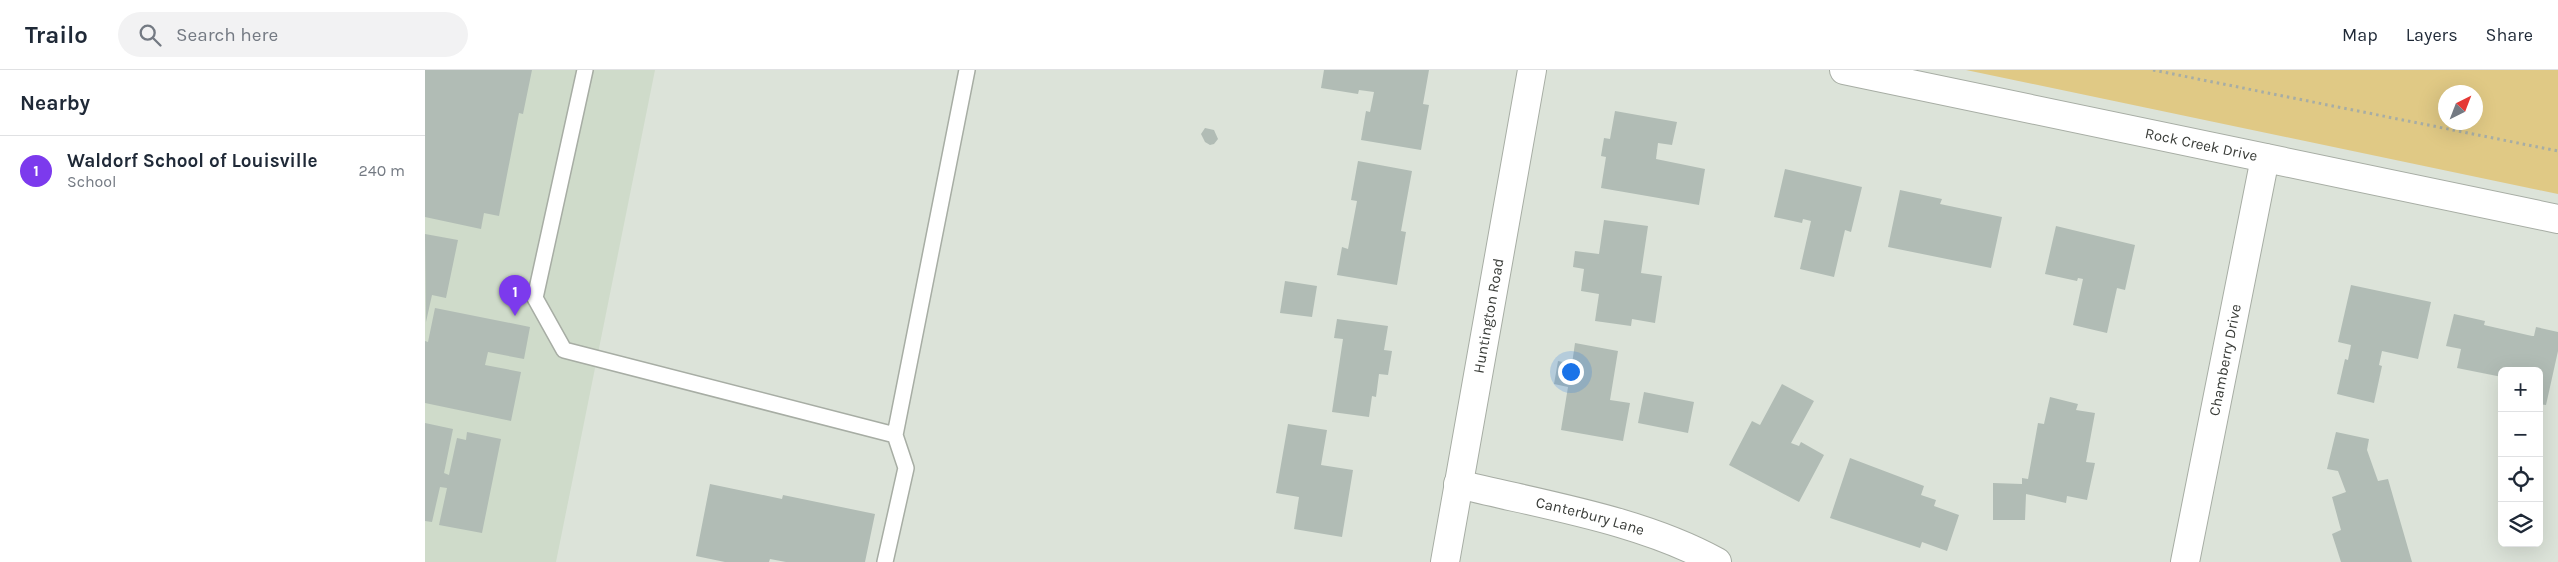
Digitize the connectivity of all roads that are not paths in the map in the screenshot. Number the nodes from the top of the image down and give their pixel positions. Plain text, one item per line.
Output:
1 (585, 70) edge
2 (967, 70) edge
3 (1532, 70) edge
4 (1844, 70) edge
5 (2265, 158) junction
6 (2558, 219) edge
7 (895, 435) junction
8 (1458, 484) junction
9 (885, 562) edge
10 (1445, 562) edge
11 (1717, 562) edge
12 (2185, 562) edge

1 - 7 lane
2 - 7 lane
3 - 8 street, Huntington Road
4 - 5 street, Rock Creek Drive
5 - 6 street, Rock Creek Drive
5 - 12 street, Chamberry Drive
7 - 9 lane
8 - 10 street, Huntington Road
8 - 11 street, Canterbury Lane

